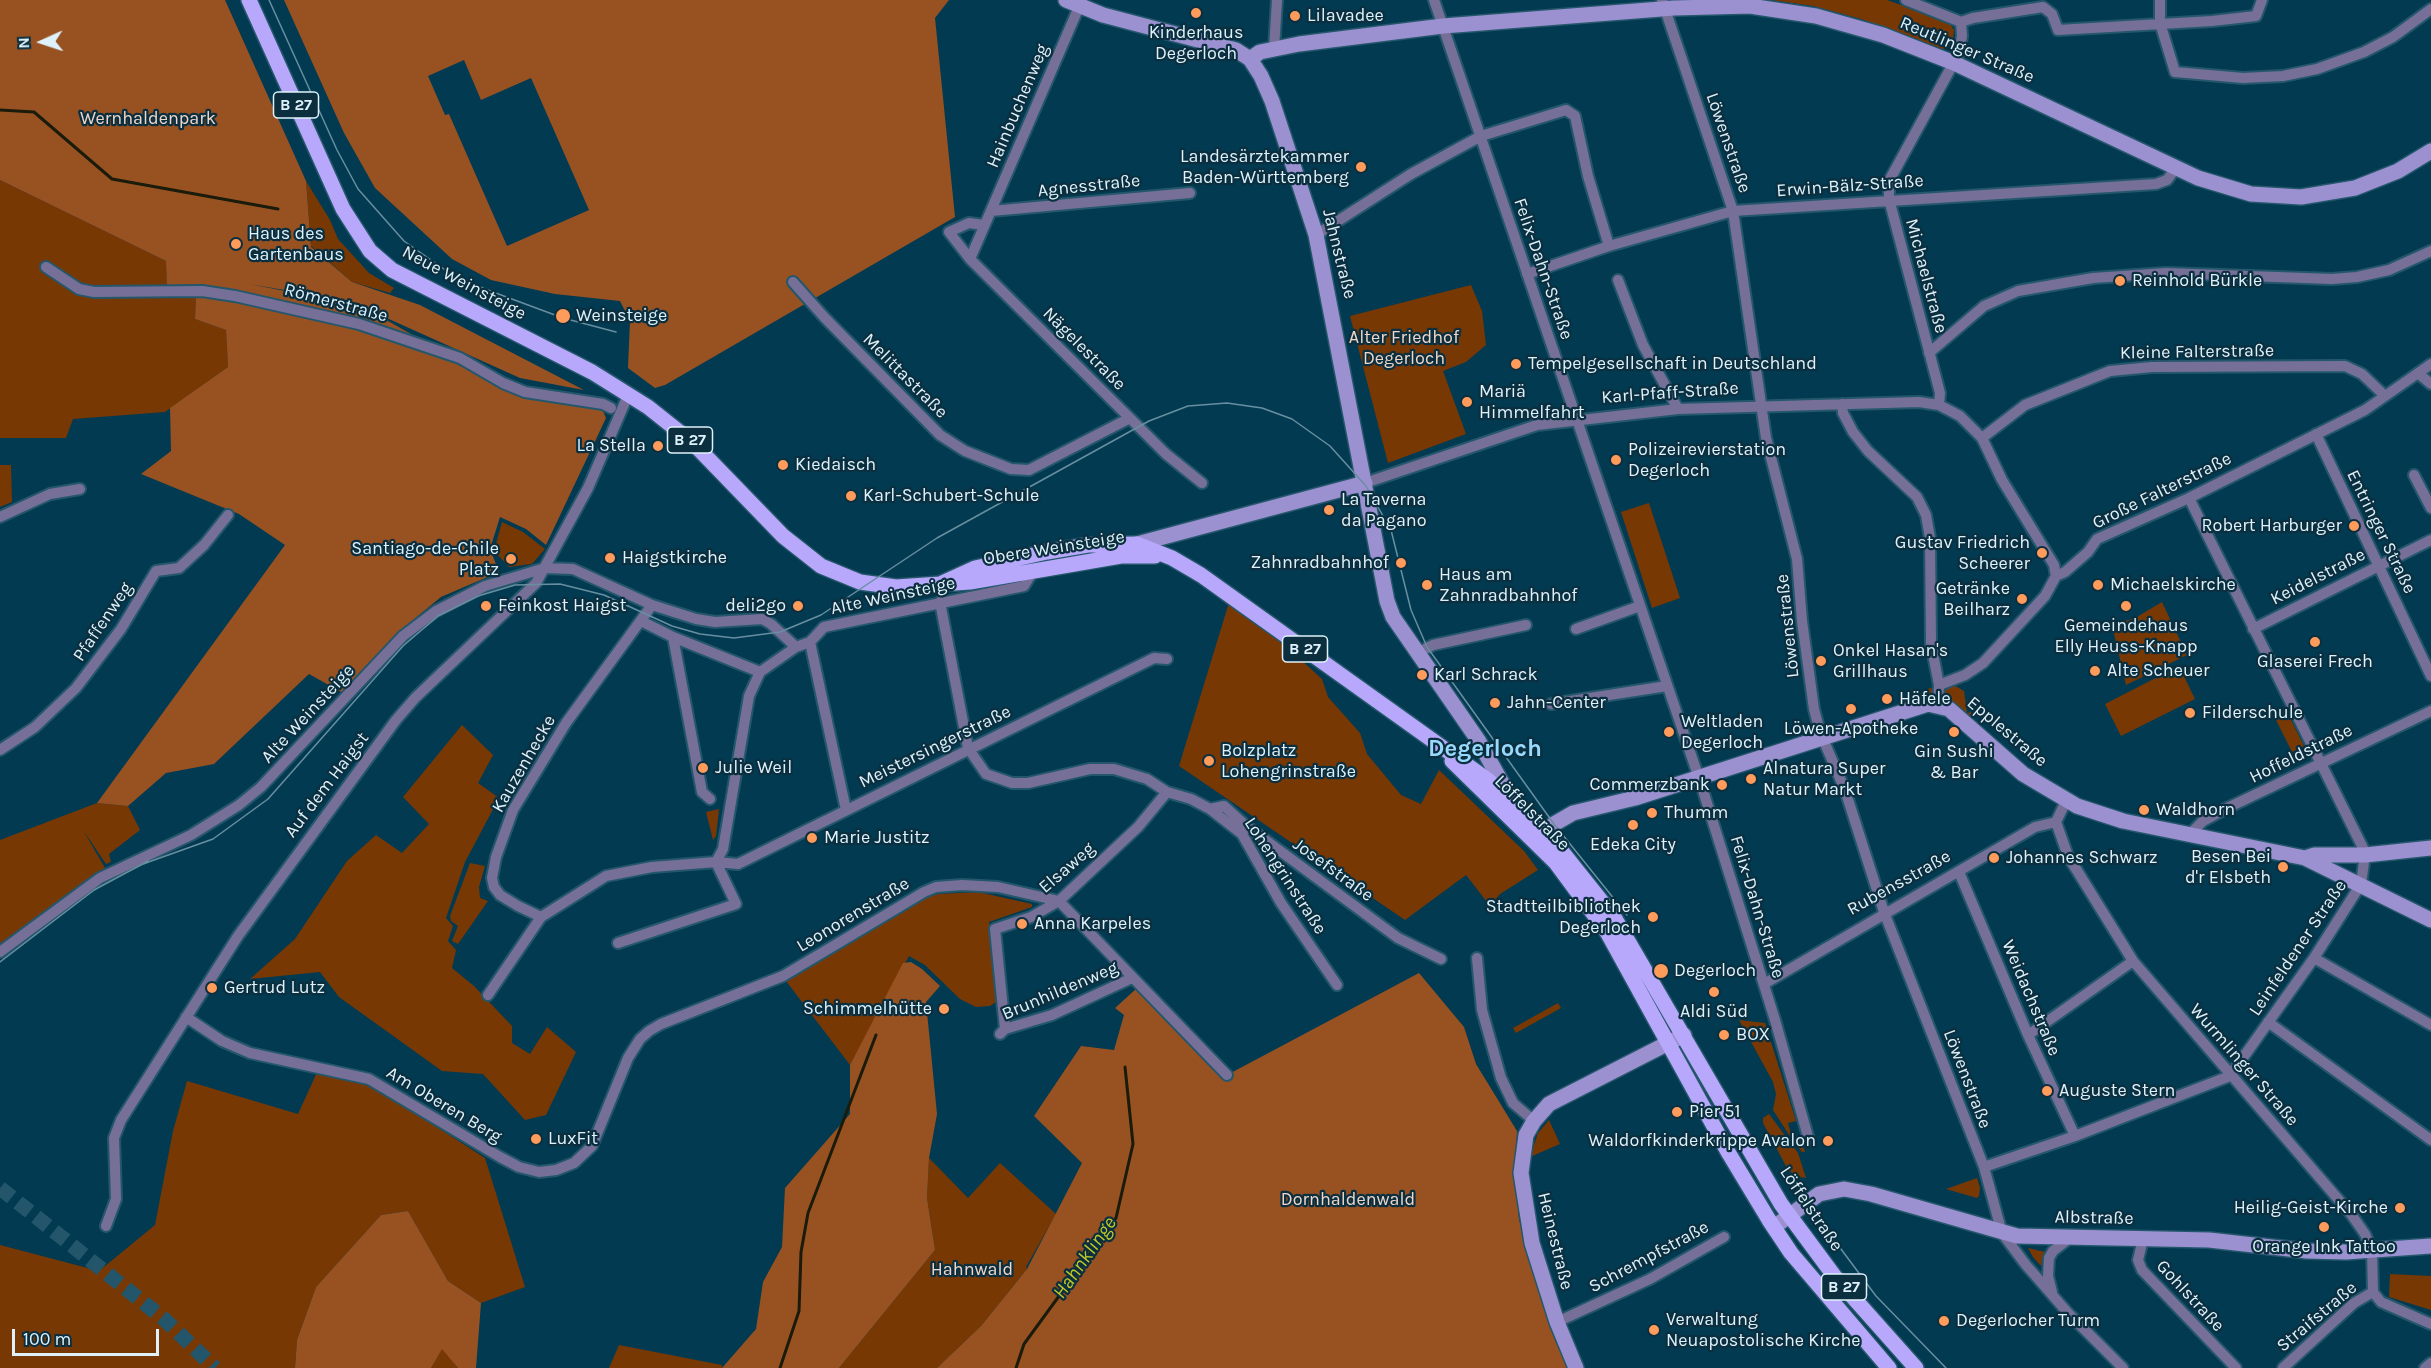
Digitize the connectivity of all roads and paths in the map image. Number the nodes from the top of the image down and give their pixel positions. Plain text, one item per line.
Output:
1 (249, 0) edge
2 (1277, 0) edge
3 (1434, 0) edge
4 (1912, 0) edge
5 (2160, 0) edge
6 (2262, 0) edge
7 (1076, 2) edge
8 (1751, 3) edge
9 (1663, 4) edge
10 (2431, 9) edge
11 (1961, 22) junction
12 (2160, 23) junction
13 (1443, 26) junction
14 (1274, 49) junction
15 (1250, 58) junction
16 (1954, 63) junction
17 (1481, 136) junction
18 (2431, 151) edge
19 (2176, 168) junction
20 (1190, 193) dead end
21 (1889, 200) junction
22 (1733, 211) junction
23 (991, 212) junction
24 (984, 225) junction
25 (1316, 235) junction
26 (1609, 246) junction
27 (2431, 251) edge
28 (970, 259) junction
29 (46, 267) dead end
30 (1527, 274) junction
31 (1618, 280) dead end
32 (793, 282) dead end
33 (1929, 352) junction
34 (2431, 364) edge
35 (2419, 374) junction
36 (2431, 384) edge
37 (628, 393) junction
38 (2384, 395) junction
39 (1842, 404) junction
40 (1939, 405) junction
41 (1761, 406) junction
42 (611, 408) dead end
43 (1678, 409) junction
44 (1130, 418) junction
45 (1577, 420) junction
46 (2316, 435) junction
47 (1982, 438) junction
48 (2414, 476) dead end
49 (1202, 483) dead end
50 (1365, 483) junction
51 (80, 489) dead end
52 (2189, 498) junction
53 (2431, 508) edge
54 (228, 515) dead end
55 (0, 517) edge
56 (2431, 540) edge
57 (1137, 544) junction
58 (1173, 558) junction
59 (1099, 560) junction
60 (2379, 566) junction
61 (545, 568) junction
62 (1032, 573) junction
63 (2055, 576) junction
64 (942, 583) junction
65 (940, 602) junction
66 (652, 605) junction
67 (1640, 606) junction
68 (641, 621) junction
69 (1526, 625) dead end
70 (1576, 629) dead end
71 (2253, 629) junction
72 (673, 637) junction
73 (810, 642) junction
74 (796, 647) junction
75 (1417, 653) junction
76 (1167, 659) dead end
77 (760, 672) junction
78 (2431, 676) edge
79 (1939, 685) junction
80 (1666, 686) junction
81 (1551, 704) dead end
82 (1938, 705) junction
83 (2431, 711) edge
84 (1823, 738) junction
85 (1478, 740) junction
86 (1437, 743) junction
87 (968, 748) junction
88 (0, 750) edge
89 (1485, 755) junction
90 (1460, 758) junction
91 (2321, 762) junction
92 (1699, 777) junction
93 (1488, 780) junction
94 (1167, 792) junction
95 (710, 799) dead end
96 (1492, 800) junction
97 (2066, 801) junction
98 (1513, 803) junction
99 (1210, 809) junction
100 (846, 810) junction
101 (2056, 822) junction
102 (2191, 833) junction
103 (1540, 838) junction
104 (2431, 848) edge
105 (2365, 855) junction
106 (2305, 858) junction
107 (716, 862) junction
108 (1959, 872) junction
109 (2361, 884) junction
110 (1059, 901) junction
111 (1884, 912) junction
112 (541, 917) junction
113 (2431, 920) edge
114 (618, 943) dead end
115 (0, 952) edge
116 (1477, 958) dead end
117 (2314, 958) junction
118 (1441, 959) dead end
119 (2133, 961) junction
120 (1132, 978) junction
121 (1764, 984) junction
122 (1337, 985) dead end
123 (488, 995) dead end
124 (186, 1017) junction
125 (2268, 1022) junction
126 (2431, 1025) edge
127 (1003, 1031) joint
128 (1684, 1035) junction
129 (2028, 1035) junction
130 (1668, 1043) junction
131 (628, 1058) joint
132 (1227, 1075) dead end
133 (2230, 1076) junction
134 (1534, 1120) junction
135 (2075, 1136) junction
136 (1809, 1140) dead end
137 (2431, 1140) edge
138 (1984, 1167) junction
139 (1789, 1216) junction
140 (106, 1226) dead end
141 (1774, 1227) junction
142 (2002, 1233) junction
143 (1724, 1237) dead end
144 (2071, 1237) junction
145 (2143, 1239) junction
146 (2431, 1246) edge
147 (2372, 1250) junction
148 (2373, 1292) junction
149 (2052, 1295) junction
150 (1557, 1322) junction
151 (2431, 1324) edge
152 (2431, 1362) edge
153 (1576, 1368) edge
154 (1889, 1368) edge
155 (1916, 1368) edge
156 (2123, 1368) edge
157 (2236, 1368) edge
158 (2283, 1368) edge
159 (2425, 1368) edge

1 - 37 main road, Neue Weinsteige / B 27
2 - 14 street
3 - 13 street, Felix-Dahn-Straße
4 - 11 street, Reutlinger Straße
5 - 12 street
6 - 12 street
7 - 15 street
7 - 23 street, Hainbuchenweg
8 - 9 street, Reutlinger Straße
8 - 16 street, Reutlinger Straße
9 - 13 street, Reutlinger Straße
9 - 22 street, Löwenstraße
10 - 12 street
11 - 12 street
11 - 16 street, Michaelstraße
13 - 14 street, Reutlinger Straße
13 - 17 street, Felix-Dahn-Straße
14 - 15 street, Reutlinger Straße
15 - 25 street, Jahnstraße
16 - 19 street, Reutlinger Straße
16 - 21 street, Michaelstraße
17 - 25 street
17 - 26 street
17 - 30 street, Felix-Dahn-Straße
18 - 19 street, Reutlinger Straße
19 - 21 street, Erwin-Bälz-Straße
20 - 23 street, Agnesstraße
21 - 22 street, Erwin-Bälz-Straße
21 - 33 street, Michaelstraße
22 - 26 street, Erwin-Bälz-Straße
22 - 41 street, Löwenstraße
23 - 24 street, Hainbuchenweg
24 - 28 street, Hainbuchenweg
24 - 28 street, Nägelestraße
25 - 50 street, Jahnstraße
26 - 30 street, Erwin-Bälz-Straße
27 - 33 street
28 - 44 street, Nägelestraße
29 - 42 street, Römerstraße
30 - 45 street, Felix-Dahn-Straße
31 - 43 street
32 - 44 street, Melittastraße
33 - 40 street, Michaelstraße
34 - 35 street, Große Falterstraße
35 - 36 street
35 - 38 street, Große Falterstraße
37 - 61 street, Auf dem Haigst
37 - 64 main road, Obere Weinsteige / B 27
38 - 46 street, Große Falterstraße
38 - 47 street, Kleine Falterstraße
39 - 40 street, Karl-Pfaff-Straße
39 - 41 street, Karl-Pfaff-Straße
39 - 79 street
40 - 47 street, Karl-Pfaff-Straße
41 - 43 street, Karl-Pfaff-Straße
41 - 84 street, Löwenstraße
43 - 45 street, Karl-Pfaff-Straße
44 - 49 street, Nägelestraße
45 - 50 street, Karl-Pfaff-Straße
45 - 67 street, Felix-Dahn-Straße
46 - 52 street, Große Falterstraße
46 - 60 street, Entringer Straße
47 - 63 street, Karl-Pfaff-Straße
48 - 53 street
50 - 57 street, Karl-Pfaff-Straße
50 - 75 street, Jahnstraße
51 - 55 street
52 - 63 street, Große Falterstraße
52 - 71 street
54 - 88 street, Pfaffenweg
56 - 60 street, Keidelstraße
57 - 58 main road, Obere Weinsteige / B 27
57 - 59 main road
57 - 64 main road, Obere Weinsteige / B 27
58 - 59 main road, Obere Weinsteige / B 27
58 - 86 main road, Obere Weinsteige / B 27
59 - 62 main road, Obere Weinsteige / B 27
60 - 71 street, Keidelstraße
60 - 78 street, Entringer Straße
61 - 66 street, Alte Weinsteige
61 - 115 street, Alte Weinsteige
61 - 124 street, Auf dem Haigst
62 - 64 main road, Obere Weinsteige / B 27
62 - 65 street, Alte Weinsteige
63 - 79 street, Große Falterstraße
65 - 73 street, Alte Weinsteige
65 - 87 street, Lohengrinstraße
66 - 68 street
66 - 74 street, Alte Weinsteige
67 - 70 street
67 - 80 street, Felix-Dahn-Straße
68 - 72 street
68 - 112 street, Kauzenhecke
69 - 75 street
71 - 91 street
72 - 77 street
72 - 95 street
73 - 74 street, Alte Weinsteige
73 - 100 street
74 - 77 street, Alte Weinsteige
75 - 85 street, Jahnstraße
76 - 87 street, Meistersingerstraße
77 - 107 street
79 - 82 street
80 - 81 street
80 - 92 street, Felix-Dahn-Straße
82 - 84 street, Epplestraße
82 - 97 street, Epplestraße
83 - 91 street, Hoffeldstraße
84 - 92 street, Epplestraße
84 - 111 street, Löwenstraße
85 - 89 street, Jahnstraße
85 - 90 street
86 - 90 main road, Löffelstraße / B 27
86 - 96 main road, Löffelstraße / B 27
87 - 94 street, Lohengrinstraße
87 - 100 street, Meistersingerstraße
89 - 93 street, Jahnstraße
89 - 98 street, Jahnstraße
90 - 93 main road, Löffelstraße / B 27
91 - 102 street, Hoffeldstraße
91 - 105 street
92 - 103 street, Epplestraße
92 - 121 street, Felix-Dahn-Straße
93 - 96 street, Jahnstraße
93 - 98 main road, Löffelstraße / B 27
94 - 99 street, Lohengrinstraße
94 - 110 street, Elsaweg
96 - 103 main road, Löffelstraße / B 27
97 - 101 street
97 - 102 street, Epplestraße
98 - 103 main road, Löffelstraße / B 27
99 - 118 street, Josefstraße
99 - 122 street, Lohengrinstraße
100 - 107 street, Meistersingerstraße
101 - 108 street, Rubensstraße
101 - 119 street, Wurmlinger Straße
102 - 106 street, Epplestraße
103 - 128 main road, Löffelstraße / B 27
103 - 130 main road, Löffelstraße / B 27
104 - 105 street, Epplestraße
105 - 106 street, Epplestraße
105 - 109 street, Leinfeldener Straße
106 - 109 street
107 - 112 street, Meistersingerstraße
107 - 114 street
108 - 111 street, Rubensstraße
108 - 129 street, Weidachstraße
109 - 113 street
109 - 117 street, Leinfeldener Straße
110 - 120 street
110 - 127 street, Elsaweg
110 - 131 street, Leonorenstraße
111 - 121 street, Rubensstraße
111 - 138 street, Löwenstraße
112 - 123 street
116 - 134 street
117 - 125 street, Leinfeldener Straße
117 - 126 street
119 - 129 street
119 - 133 street, Wurmlinger Straße
120 - 127 street, Brunhildenweg
120 - 132 street
121 - 136 street, Felix-Dahn-Straße
124 - 131 street, Am Oberen Berg
124 - 140 street, Auf dem Haigst
125 - 133 street, Leinfeldener Straße
125 - 137 street
128 - 130 street
128 - 139 main road, Löffelstraße / B 27
129 - 135 street, Weidachstraße
130 - 134 street
130 - 141 main road, Löffelstraße / B 27
133 - 135 street
133 - 147 street, Wurmlinger Straße
134 - 150 street, Heinestraße
135 - 138 street
138 - 142 street, Löwenstraße
139 - 141 street, Albstraße
139 - 142 street, Albstraße
139 - 155 main road, Löffelstraße / B 27
141 - 154 main road, Löffelstraße / B 27
142 - 144 street, Albstraße
142 - 149 street
143 - 150 street, Schrempfstraße
144 - 145 street, Albstraße
144 - 149 street
145 - 147 street, Albstraße
145 - 157 street, Gohlstraße
146 - 147 street, Albstraße
147 - 148 street, Wurmlinger Straße
148 - 151 street
148 - 158 street, Straifstraße
149 - 156 street
150 - 153 street, Heinestraße
152 - 159 street

